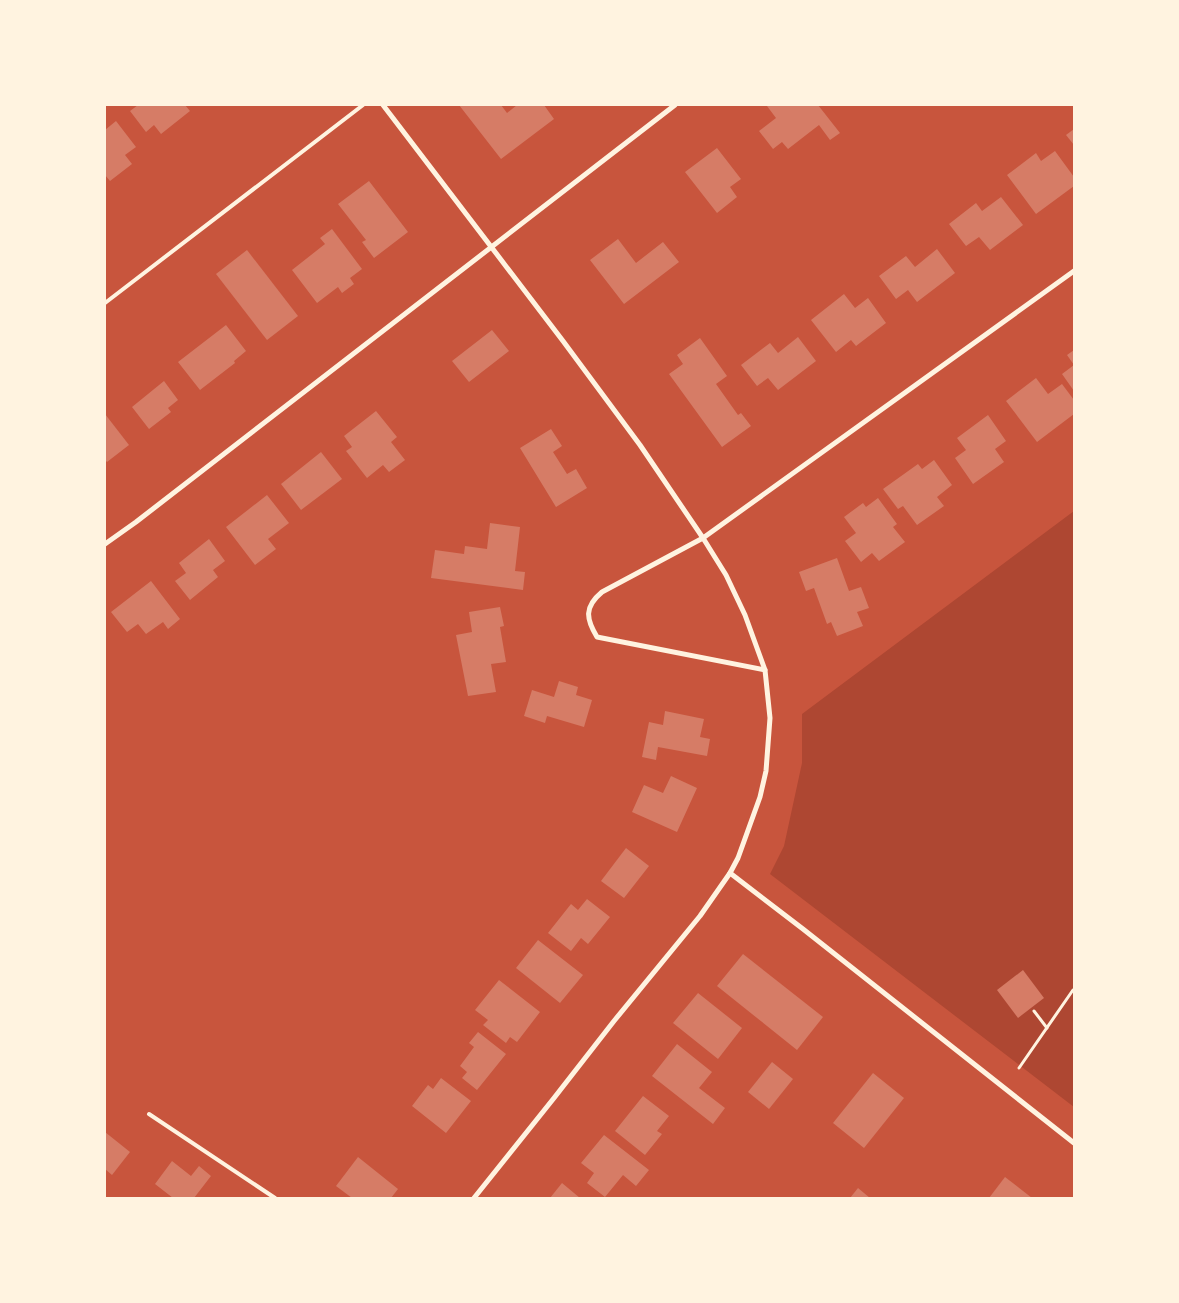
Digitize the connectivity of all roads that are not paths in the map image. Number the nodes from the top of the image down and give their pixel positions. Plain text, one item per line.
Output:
1 (363, 105) edge
2 (383, 105) edge
3 (676, 105) edge
4 (492, 247) junction
5 (1074, 271) edge
6 (105, 303) edge
7 (703, 538) junction
8 (105, 544) edge
9 (765, 670) junction
10 (730, 873) junction
11 (148, 1114) dead end
12 (1074, 1143) edge
13 (275, 1198) edge
14 (474, 1198) edge

1 - 6 lane
2 - 4 street
3 - 4 street
4 - 7 street
4 - 8 street
5 - 7 street
7 - 9 street
7 - 9 street
9 - 10 street
10 - 12 street
10 - 14 street
11 - 13 lane

